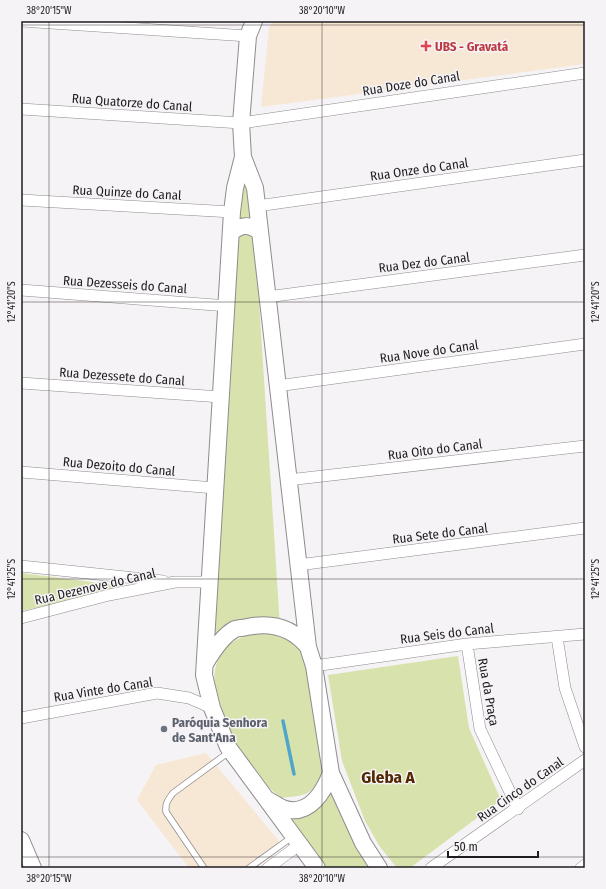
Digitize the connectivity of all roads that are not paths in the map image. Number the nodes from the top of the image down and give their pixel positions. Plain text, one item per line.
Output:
1 (21, 21) edge
2 (254, 21) edge
3 (72, 23) edge
4 (167, 26) edge
5 (248, 36) junction
6 (585, 73) edge
7 (21, 109) edge
8 (241, 123) junction
9 (242, 156) junction
10 (585, 160) edge
11 (21, 200) edge
12 (257, 206) junction
13 (232, 212) junction
14 (260, 232) junction
15 (231, 233) junction
16 (585, 255) edge
17 (21, 290) edge
18 (267, 297) junction
19 (228, 306) junction
20 (585, 344) edge
21 (21, 382) edge
22 (277, 386) junction
23 (221, 397) junction
24 (585, 446) edge
25 (21, 472) edge
26 (288, 480) junction
27 (214, 488) junction
28 (585, 528) edge
29 (298, 565) junction
30 (21, 566) edge
31 (175, 582) junction
32 (209, 582) junction
33 (21, 618) edge
34 (585, 634) edge
35 (557, 637) junction
36 (467, 644) junction
37 (308, 647) junction
38 (204, 664) junction
39 (314, 666) junction
40 (212, 708) junction
41 (21, 718) edge
42 (585, 747) edge
43 (231, 750) junction
44 (585, 760) edge
45 (331, 773) junction
46 (264, 797) junction
47 (518, 809) junction
48 (21, 840) edge
49 (296, 841) junction
50 (585, 865) edge
51 (34, 868) edge
52 (204, 868) edge
53 (248, 868) edge
54 (268, 868) edge
55 (317, 868) edge
56 (379, 868) edge
57 (431, 868) edge
58 (581, 868) edge

1 - 3 street
2 - 5 street
3 - 4 street
4 - 5 street
5 - 8 street
6 - 8 street, Rua Doze do Canal
7 - 8 street, Rua Quatorze do Canal
8 - 9 street
9 - 12 street
9 - 13 street
10 - 12 street, Rua Onze do Canal
11 - 13 street, Rua Quinze do Canal
12 - 14 street
13 - 15 street
14 - 15 street
14 - 18 street
15 - 19 street
16 - 18 street, Rua Dez do Canal
17 - 19 street, Rua Dezesseis do Canal
18 - 22 street
19 - 23 street
20 - 22 street, Rua Nove do Canal
21 - 23 street, Rua Dezessete do Canal
22 - 26 street
23 - 27 street
24 - 26 street, Rua Oito do Canal
25 - 27 street, Rua Dezoito do Canal
26 - 29 street
27 - 32 street
28 - 29 street, Rua Sete do Canal
29 - 37 street
30 - 31 street, Rua Dezenove do Canal
31 - 32 street, Rua Dezenove do Canal
31 - 33 street, Rua Dezenove do Canal
32 - 38 street
34 - 35 street, Rua Seis do Canal
35 - 36 street, Rua Seis do Canal
35 - 42 street
36 - 39 street, Rua Seis do Canal
36 - 47 street, Rua da Praça
37 - 38 street
37 - 39 street
38 - 40 street
39 - 45 street
40 - 41 street, Rua Vinte do Canal
40 - 43 street
43 - 46 street
43 - 52 lane
44 - 47 street, Rua Cinco do Canal
45 - 46 street
45 - 56 street
46 - 49 street
47 - 57 street, Rua Cinco do Canal
48 - 51 street
49 - 53 lane
49 - 54 street
49 - 55 street
50 - 58 street

